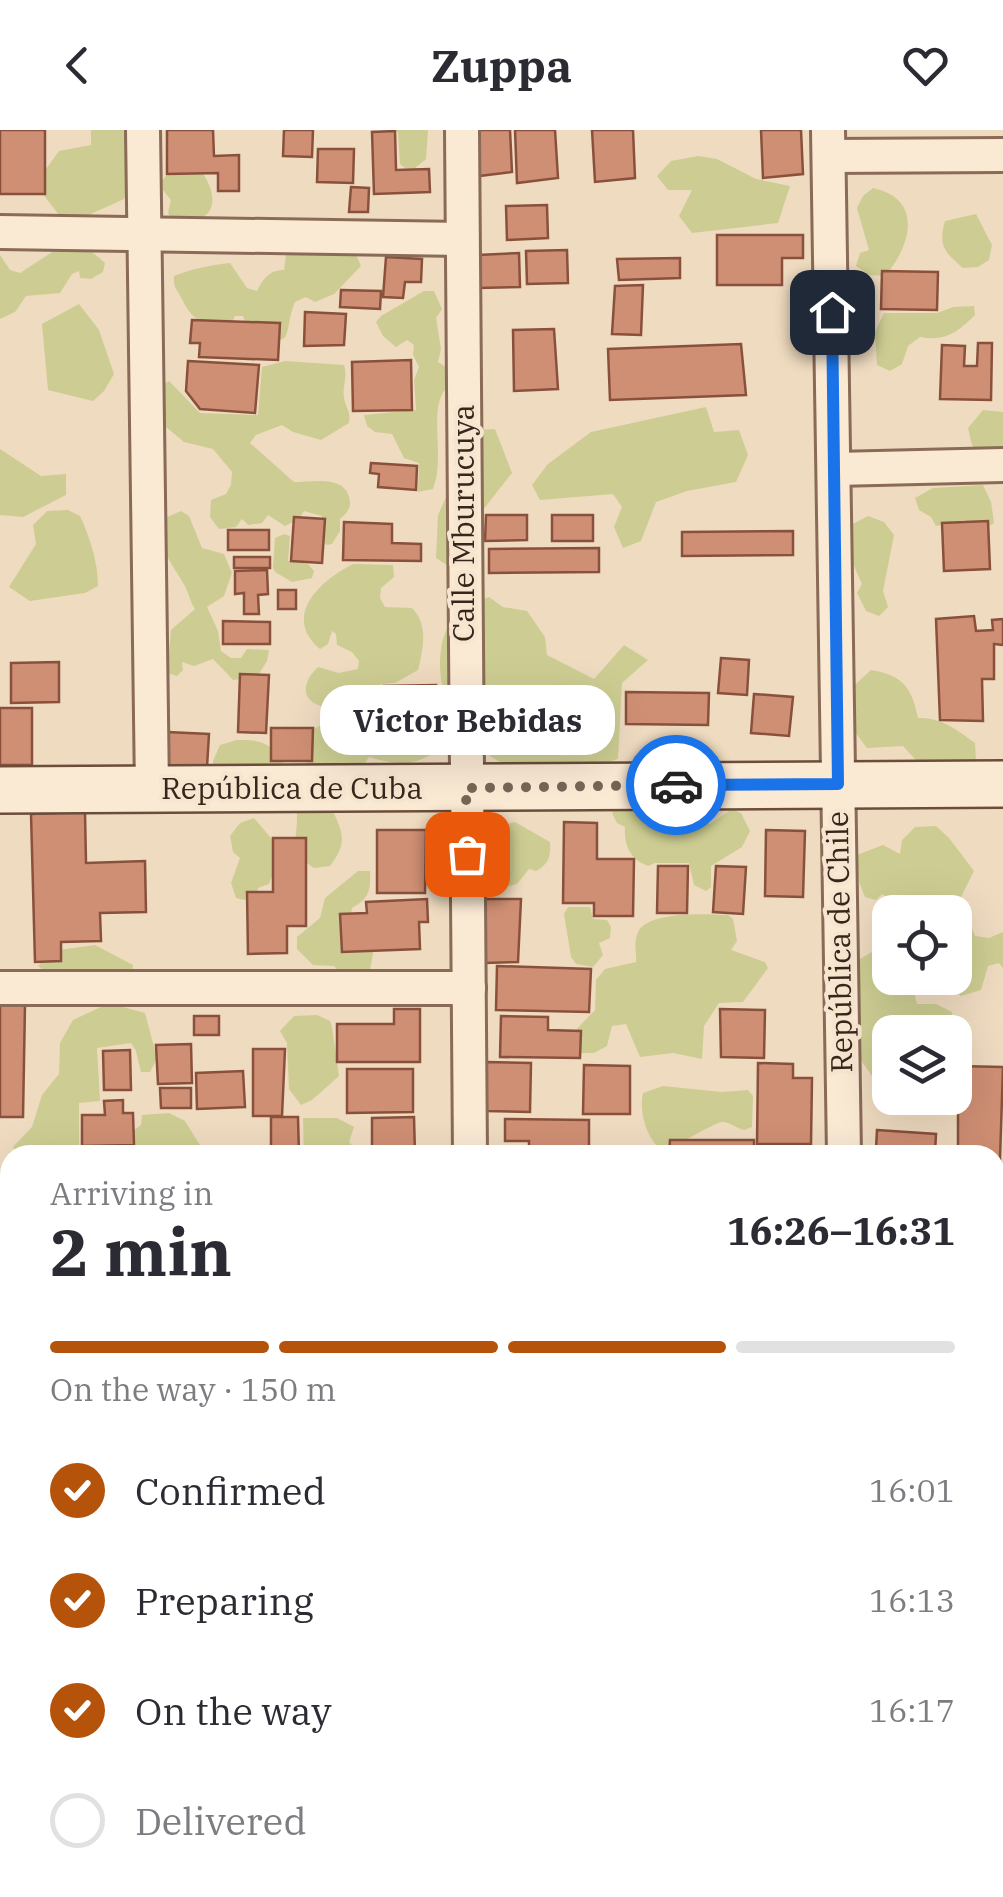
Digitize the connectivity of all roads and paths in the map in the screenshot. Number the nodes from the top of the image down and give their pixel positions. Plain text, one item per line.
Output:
1 (144, 130) edge
2 (462, 130) edge
3 (829, 143) edge
4 (1003, 154) edge
5 (0, 232) edge
6 (143, 234) junction
7 (462, 238) junction
8 (1003, 465) edge
9 (836, 469) junction
10 (838, 784) junction
11 (1003, 784) edge
12 (466, 788) junction
13 (152, 789) junction
14 (0, 790) edge
15 (0, 988) edge
16 (469, 988) junction
17 (470, 1145) edge
18 (844, 1145) edge

1 - 6 street
2 - 7 street, Calle Mburucuya
3 - 4 street
3 - 9 street, República de Chile
5 - 6 street
6 - 7 street
6 - 13 street
7 - 12 street, Calle Mburucuya
8 - 9 street
9 - 10 street, República de Chile
10 - 11 main road, República de Cuba
10 - 12 main road, República de Cuba
10 - 18 street, República de Chile
12 - 13 main road, República de Cuba
12 - 16 street, Calle Mburucuya
13 - 14 main road, República de Cuba
15 - 16 street
16 - 17 street, Calle Mburucuya

